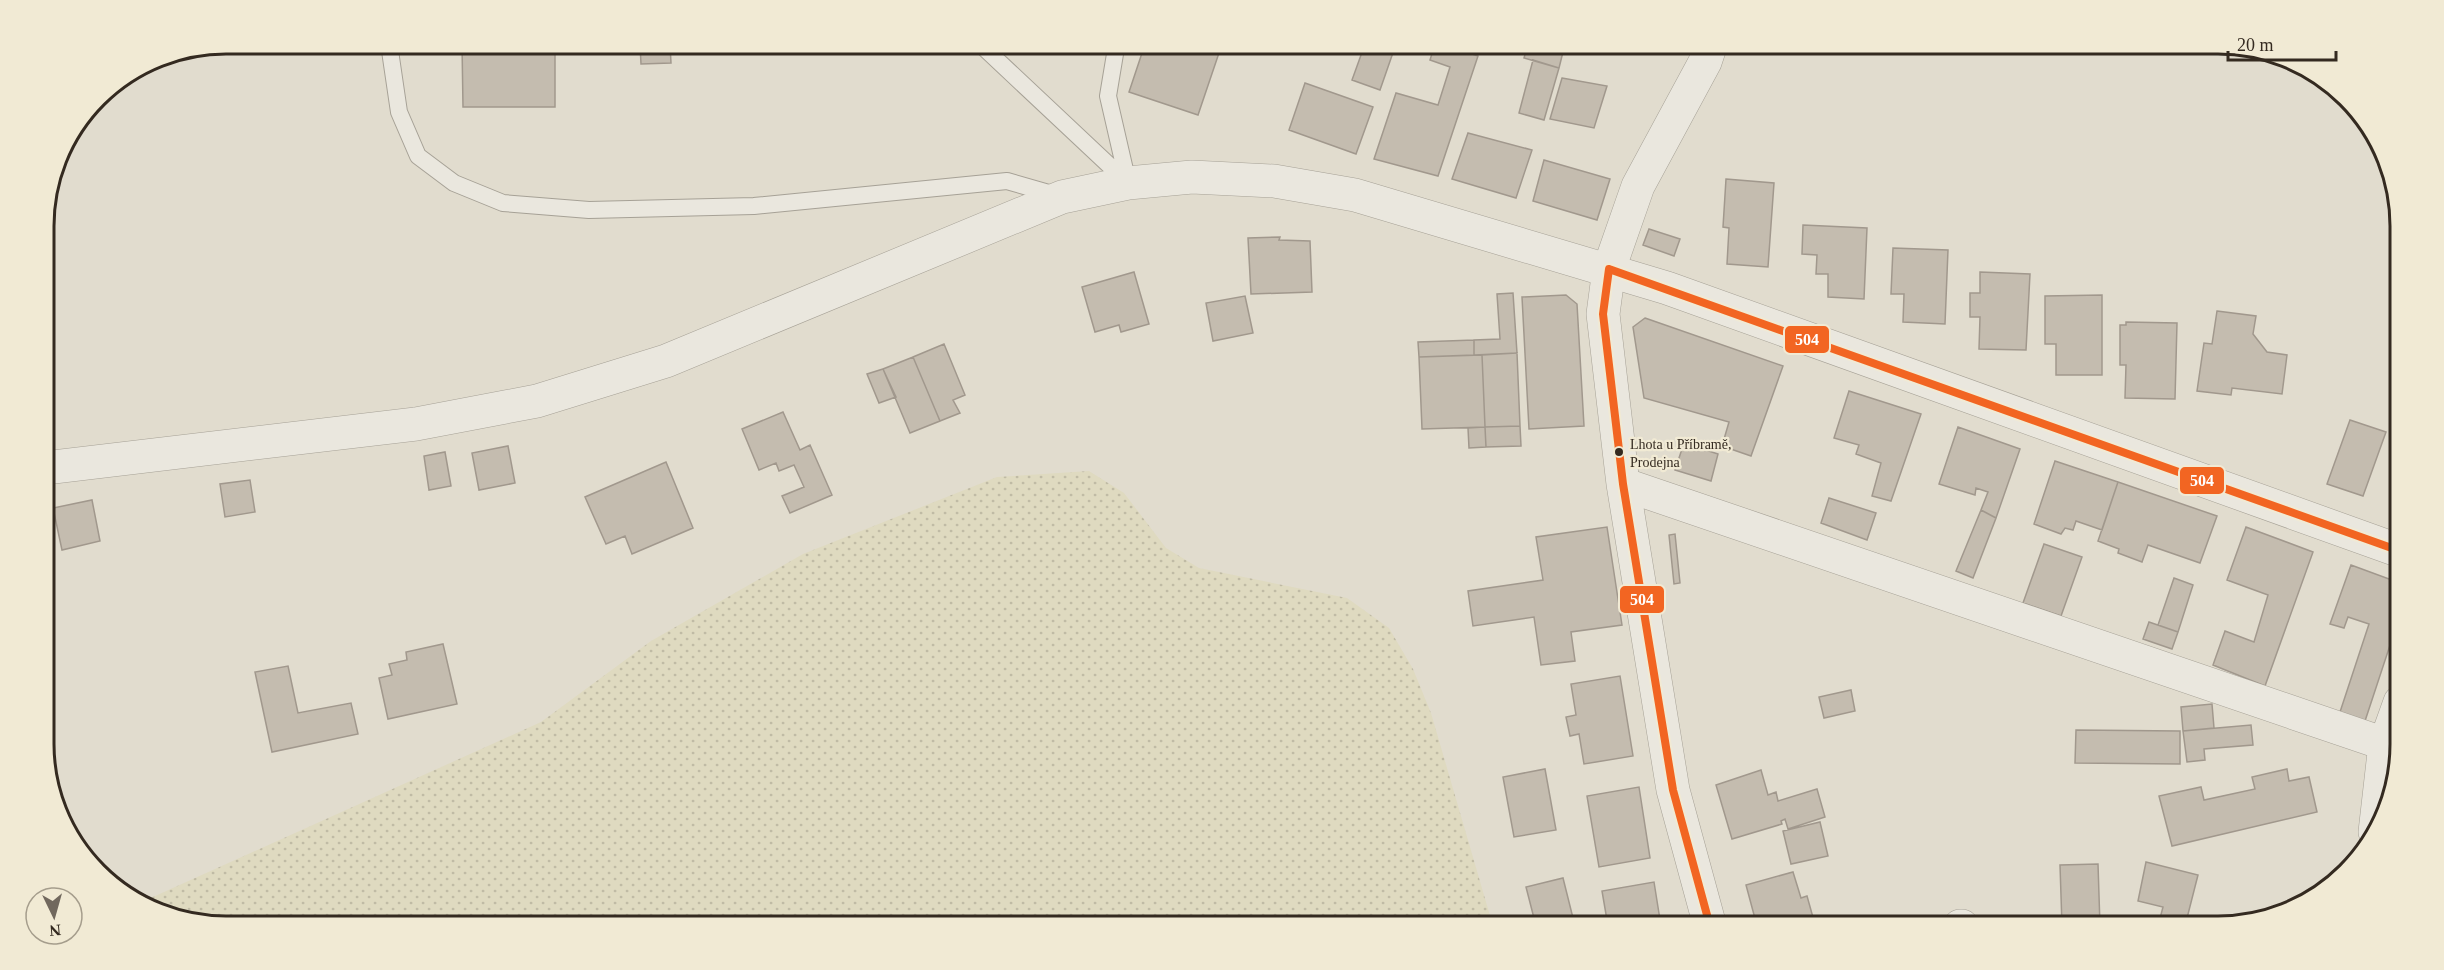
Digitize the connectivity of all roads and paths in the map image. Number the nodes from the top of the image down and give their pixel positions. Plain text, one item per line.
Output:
1 (390, 54) edge
2 (991, 54) edge
3 (1115, 54) edge
4 (1708, 54) edge
5 (1128, 183) junction
6 (1062, 197) junction
7 (1609, 269) junction
8 (54, 467) edge
9 (1623, 484) junction
10 (2390, 547) edge
11 (2390, 730) edge
12 (2385, 744) junction
13 (2378, 806) edge
14 (1707, 916) edge

1 - 6 lane
2 - 5 lane
3 - 5 lane
4 - 7 street
5 - 6 street
5 - 7 street
6 - 8 street
7 - 9 street
7 - 10 street
9 - 12 street
9 - 14 street
11 - 12 street
12 - 13 street

